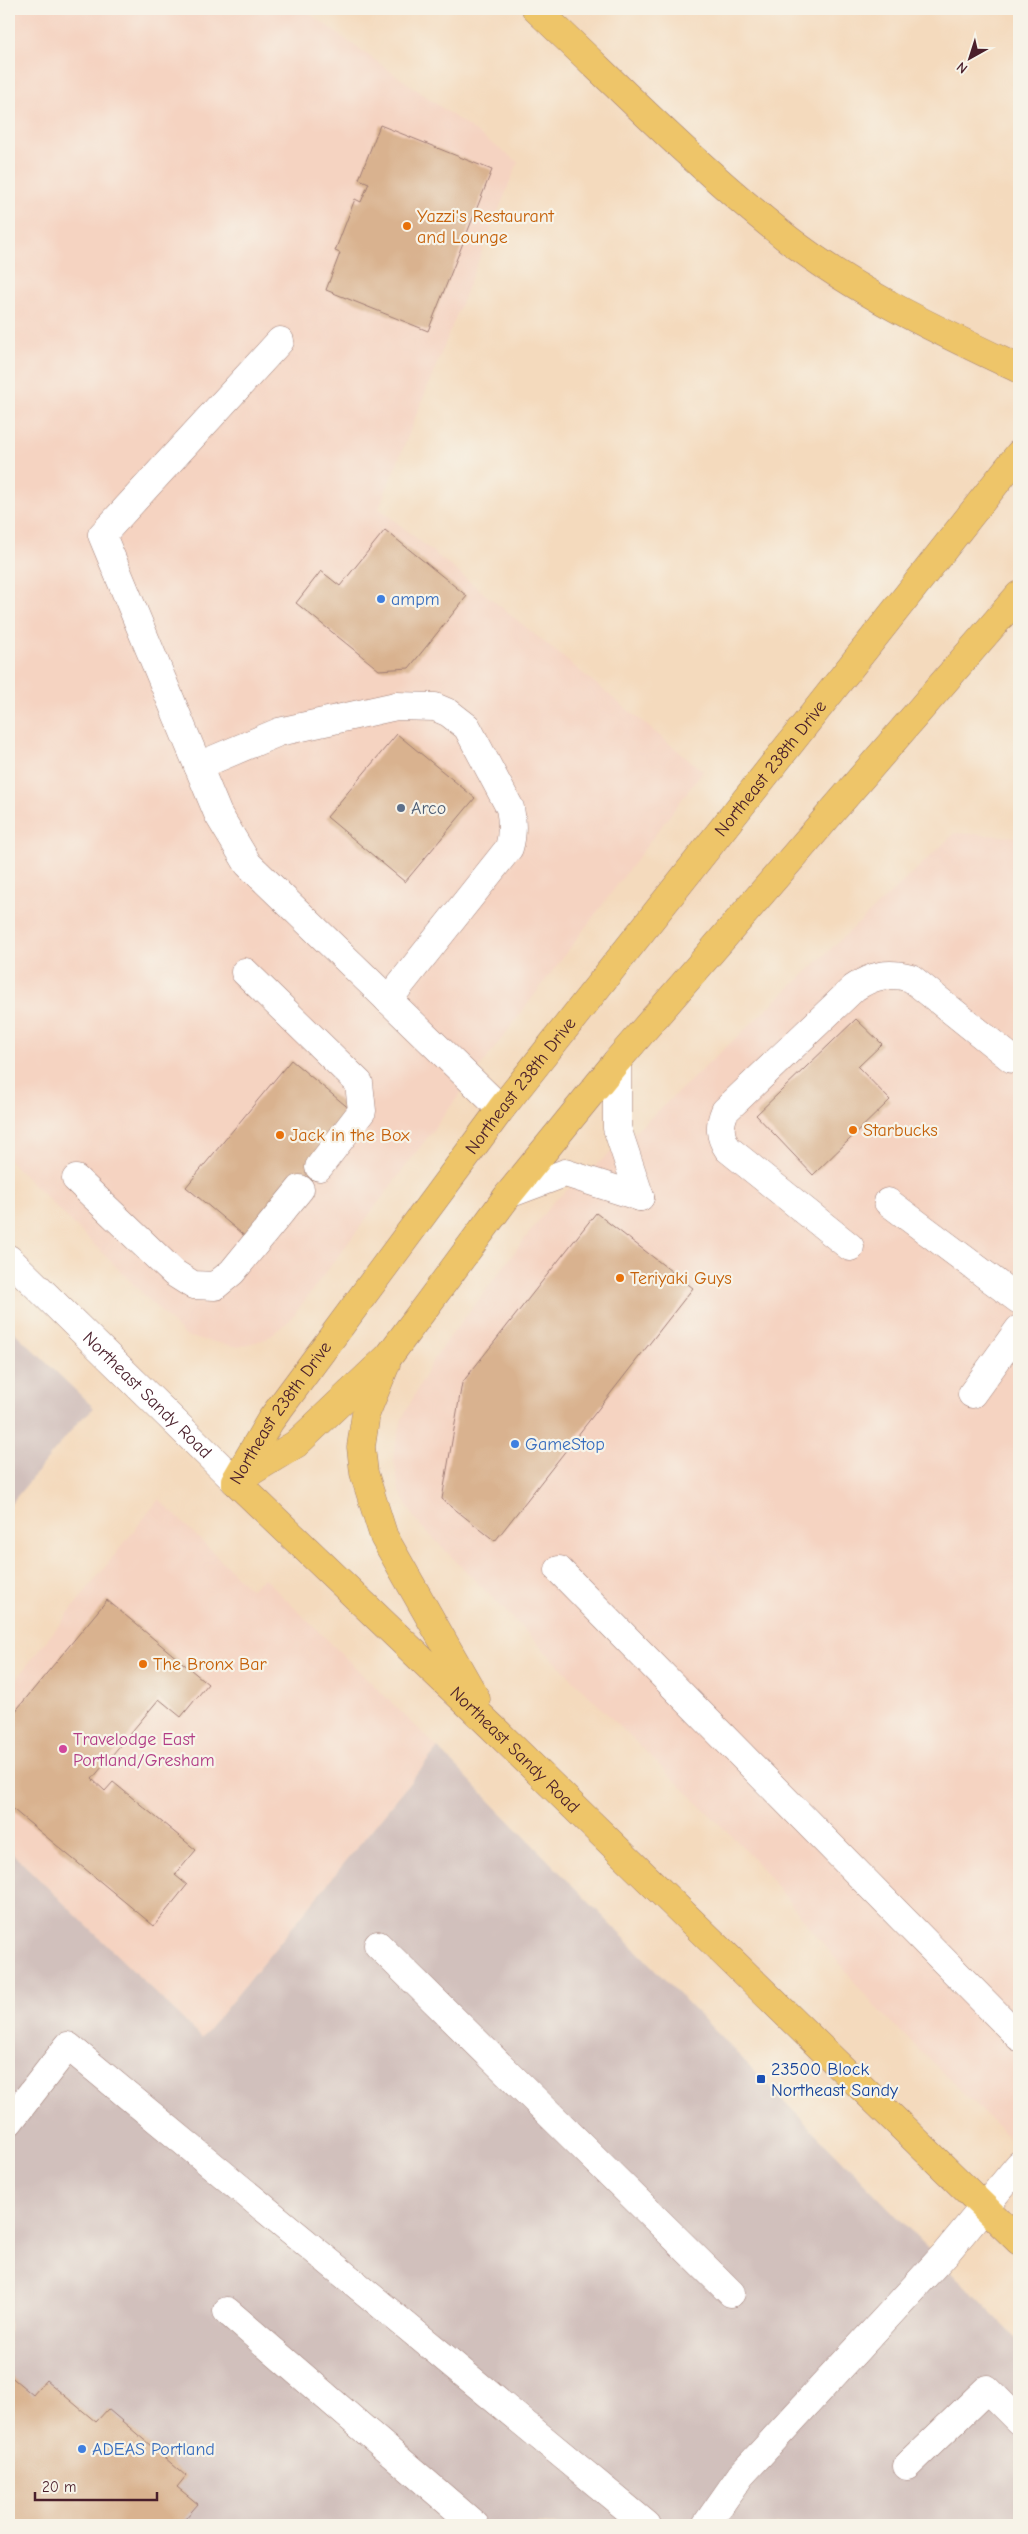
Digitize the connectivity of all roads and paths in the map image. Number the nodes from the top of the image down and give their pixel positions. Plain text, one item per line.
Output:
1 (536, 9) edge
2 (280, 341) dead end
3 (1019, 369) edge
4 (1019, 454) edge
5 (1019, 595) edge
6 (198, 766) junction
7 (245, 972) dead end
8 (388, 1000) junction
9 (1012, 1059) dead end
10 (617, 1061) junction
11 (501, 1109) junction
12 (319, 1167) dead end
13 (76, 1179) dead end
14 (300, 1189) dead end
15 (509, 1194) junction
16 (888, 1202) dead end
17 (850, 1247) dead end
18 (9, 1259) edge
19 (1019, 1300) edge
20 (1019, 1329) edge
21 (389, 1356) junction
22 (972, 1394) dead end
23 (235, 1481) junction
24 (559, 1570) dead end
25 (490, 1725) junction
26 (378, 1946) dead end
27 (1019, 2037) edge
28 (9, 2122) edge
29 (1019, 2165) edge
30 (984, 2207) junction
31 (1019, 2241) edge
32 (731, 2293) dead end
33 (226, 2311) dead end
34 (1019, 2421) edge
35 (907, 2466) dead end
36 (475, 2525) edge
37 (647, 2525) edge
38 (706, 2525) edge

1 - 3 main road
2 - 6 street
4 - 11 main road, Northeast 238th Drive
5 - 10 main road, Northeast 238th Drive
6 - 8 street
6 - 8 street
7 - 12 street
8 - 11 street
9 - 17 street
10 - 15 main road, Northeast 238th Drive
10 - 15 street
11 - 23 main road, Northeast 238th Drive
13 - 14 street
15 - 21 main road, Northeast 238th Drive
16 - 19 street
18 - 23 street, Northeast Sandy Road
20 - 22 street
21 - 23 main road, Northeast 238th Drive
21 - 25 main road
23 - 25 main road, Northeast Sandy Road
24 - 27 street
25 - 30 main road, Northeast Sandy Road
26 - 32 street
28 - 37 street
29 - 30 street
30 - 31 main road, Northeast Sandy Road
30 - 38 street
33 - 36 street
34 - 35 street

